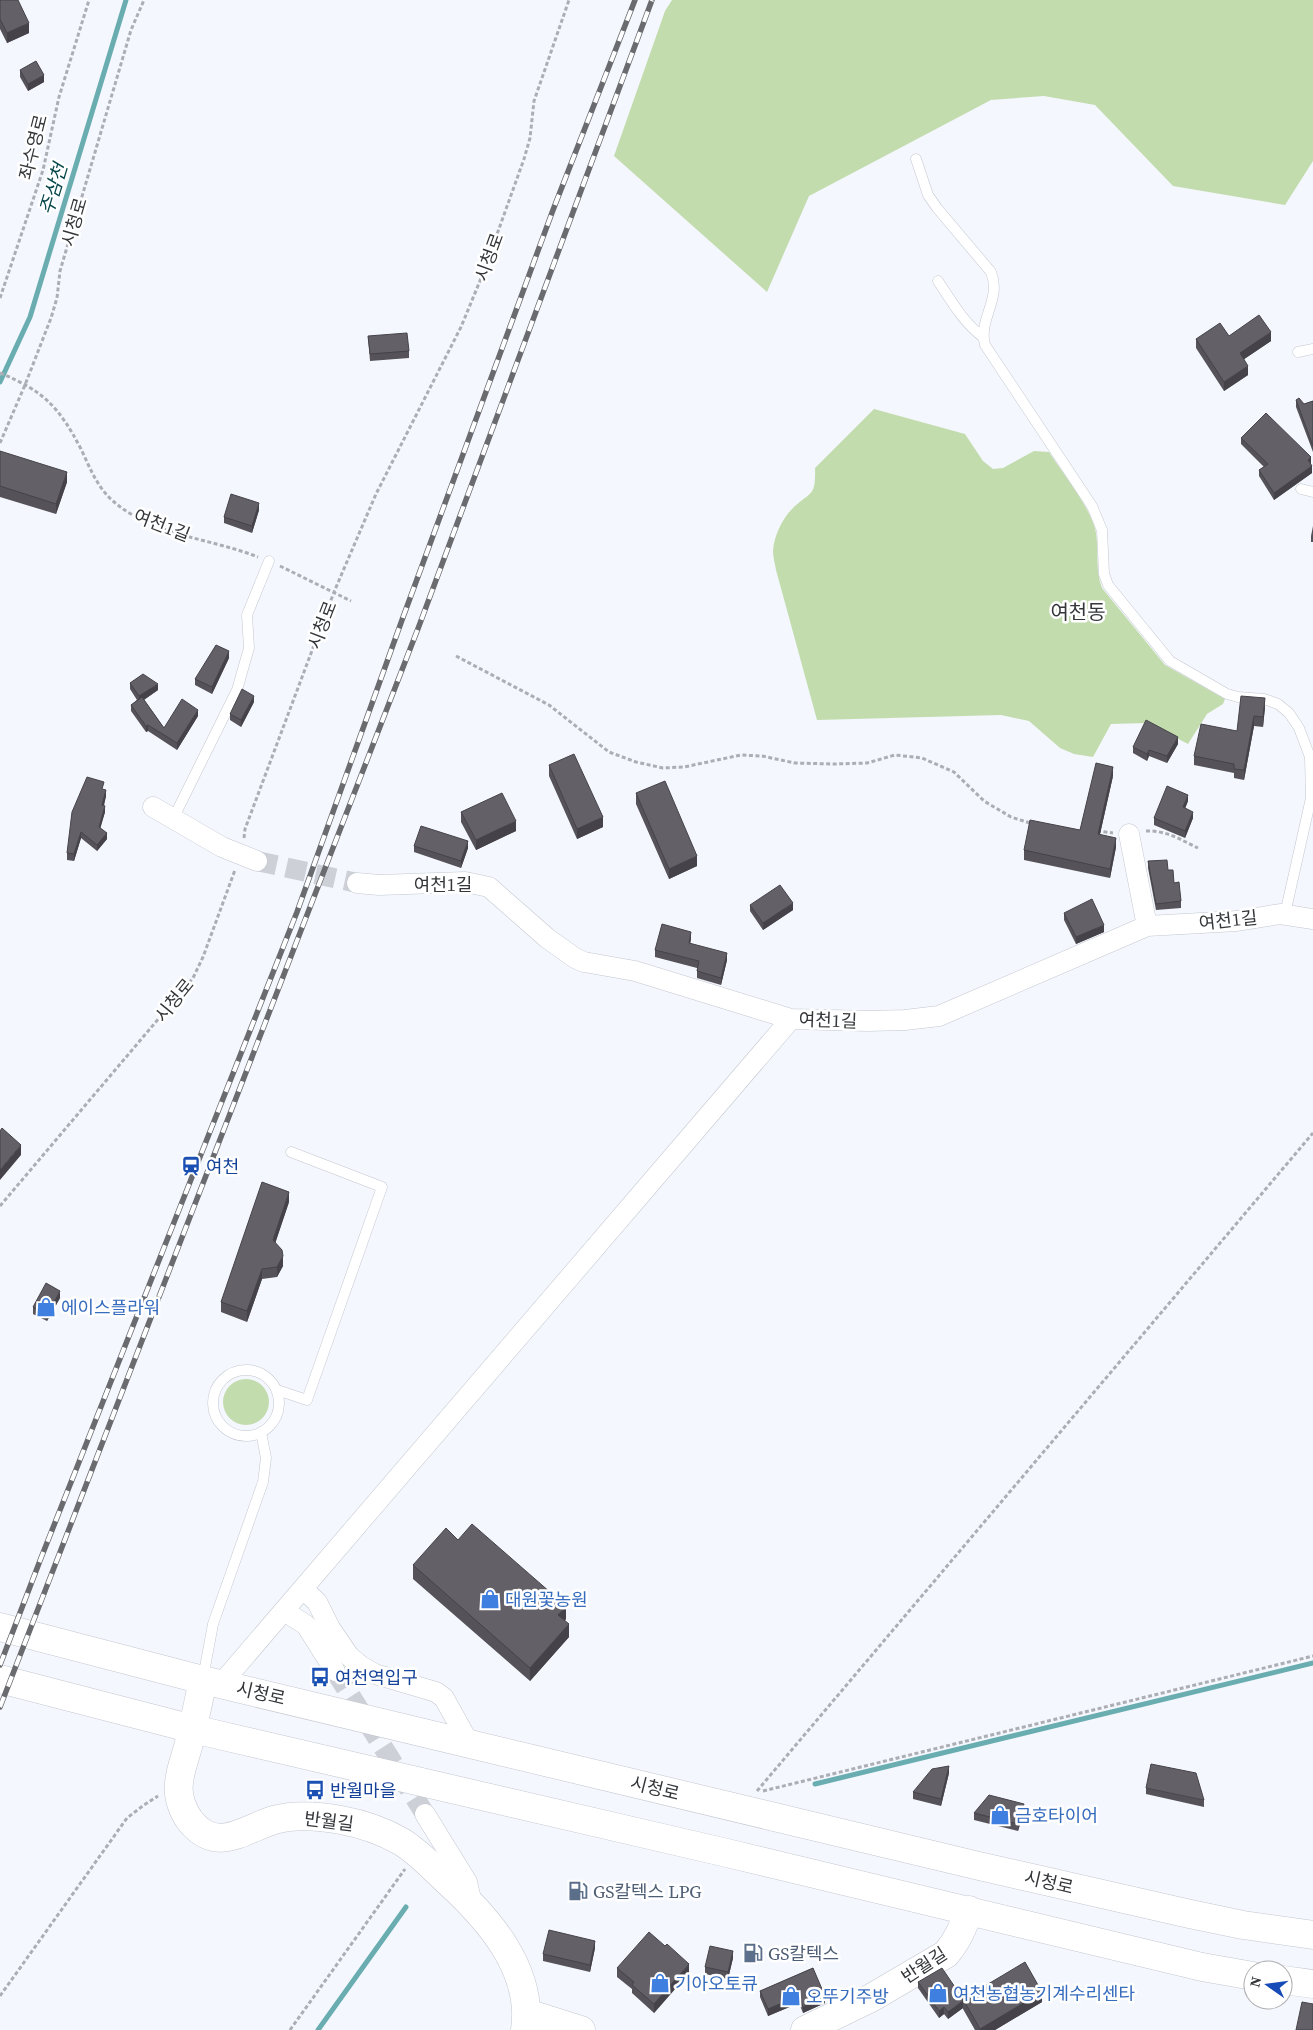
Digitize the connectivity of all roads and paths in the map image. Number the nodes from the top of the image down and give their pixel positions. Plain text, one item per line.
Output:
1 (89, 0) edge
2 (144, 0) edge
3 (569, 0) edge
4 (916, 159) dead end
5 (938, 281) dead end
6 (0, 298) edge
7 (983, 337) junction
8 (1313, 350) edge
9 (1298, 352) dead end
10 (0, 373) edge
11 (26, 386) junction
12 (0, 442) edge
13 (1301, 489) dead end
14 (1313, 492) edge
15 (269, 561) junction
16 (334, 592) junction
17 (351, 601) dead end
18 (456, 656) dead end
19 (1311, 750) edge
20 (153, 807) dead end
21 (173, 819) junction
22 (1036, 824) edge
23 (1090, 831) edge
24 (1129, 834) junction
25 (1198, 848) dead end
26 (249, 858) junction
27 (357, 883) tunnel mouth
28 (1285, 914) junction
29 (1313, 919) edge
30 (1146, 926) junction
31 (791, 1019) junction
32 (1313, 1133) edge
33 (291, 1152) dead end
34 (0, 1206) edge
35 (277, 1390) junction
36 (261, 1432) junction
37 (303, 1589) junction
38 (284, 1610) junction
39 (0, 1627) edge
40 (1313, 1656) edge
41 (335, 1671) tunnel mouth
42 (0, 1679) edge
43 (212, 1682) junction
44 (193, 1728) junction
45 (469, 1743) junction
46 (178, 1783) junction
47 (753, 1802) junction
48 (425, 1814) tunnel mouth
49 (417, 1852) junction
50 (472, 1904) junction
51 (969, 1910) junction
52 (1313, 1935) edge
53 (1243, 1974) edge
54 (1293, 1981) edge
55 (1313, 1984) edge
56 (0, 1996) edge
57 (526, 2022) edge
58 (290, 2030) edge
59 (550, 2030) edge
60 (579, 2030) edge
61 (805, 2030) edge

1 - 6 path, 좌수영로
2 - 11 path, 시청로
3 - 16 path, 시청로
4 - 7 lane
5 - 7 lane
7 - 19 lane
8 - 9 lane
10 - 11 path
11 - 12 path, 시청로
11 - 15 path, 여천1길
13 - 14 lane
15 - 16 path, 여천1길
15 - 21 lane
16 - 17 path, 여천1길
16 - 26 path, 시청로
18 - 22 path
19 - 28 lane
20 - 21 street
21 - 26 street
23 - 24 path
24 - 25 path
24 - 30 street
26 - 34 path, 시청로
27 - 31 street, 여천1길
28 - 29 street, 여천1길
28 - 30 street, 여천1길
30 - 31 street, 여천1길
31 - 37 street
32 - 47 path
33 - 35 lane
35 - 36 lane
35 - 36 lane
36 - 43 lane
37 - 38 street
37 - 45 street
38 - 41 street
38 - 43 street
39 - 43 street, 시청로
40 - 47 path
42 - 44 street
43 - 44 street, 반월길
43 - 45 street, 시청로
44 - 46 street, 반월길
44 - 51 street
45 - 47 street, 시청로
46 - 49 street, 반월길
46 - 56 path
47 - 52 street, 시청로
48 - 50 street
49 - 50 street, 반월길
49 - 58 path
50 - 57 street, 반월길
51 - 53 street
51 - 61 street, 반월길
54 - 55 street
57 - 60 street, 반월길
59 - 60 street

